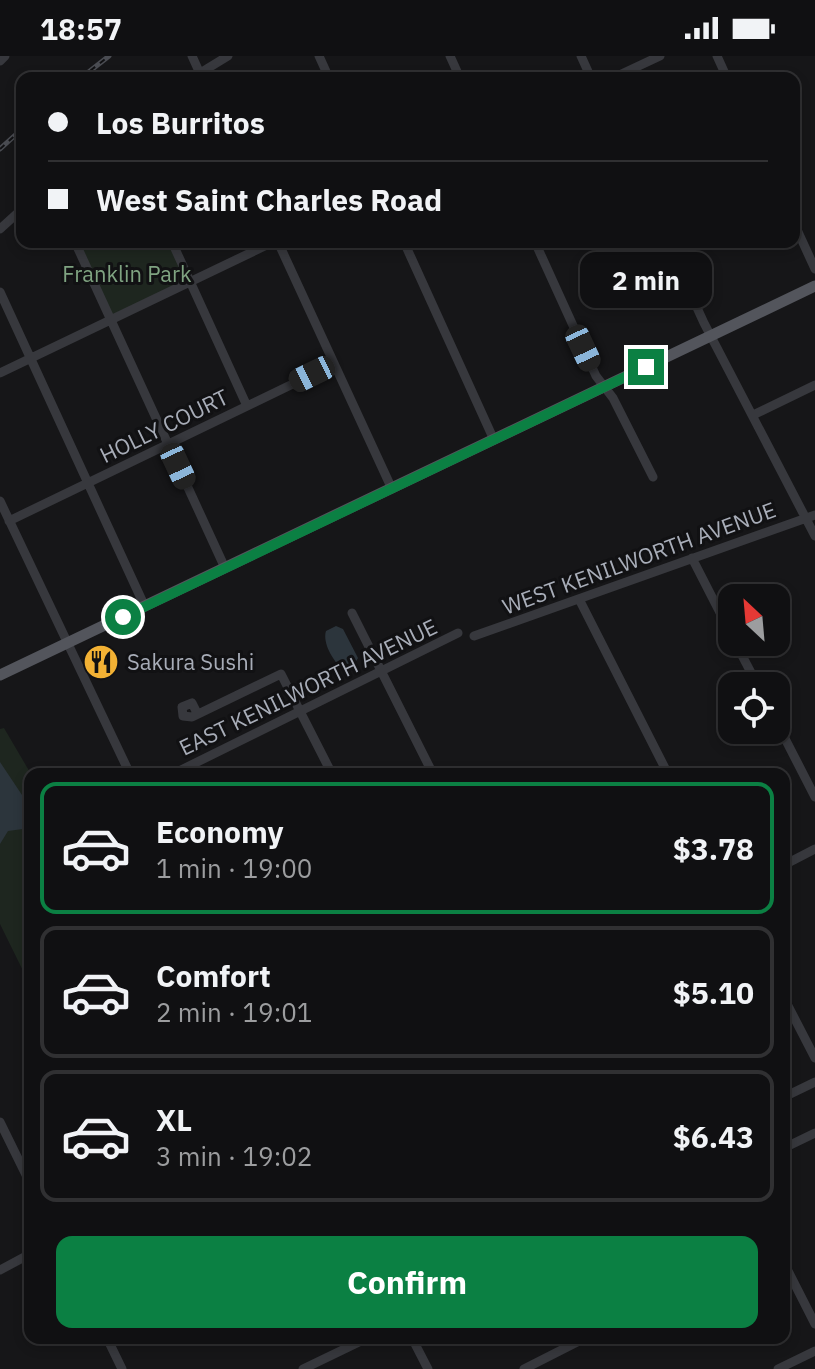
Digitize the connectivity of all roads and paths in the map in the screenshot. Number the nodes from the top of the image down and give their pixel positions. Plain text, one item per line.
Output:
1 (5, 56) edge
2 (228, 56) edge
3 (660, 56) edge
4 (0, 61) edge
5 (205, 72) edge
6 (626, 72) edge
7 (16, 214) edge
8 (0, 229) edge
9 (800, 236) edge
10 (78, 248) edge
11 (175, 248) edge
12 (262, 248) edge
13 (278, 248) edge
14 (407, 248) edge
15 (538, 248) edge
16 (670, 248) edge
17 (815, 269) edge
18 (190, 282) junction
19 (815, 286) edge
20 (0, 292) edge
21 (111, 320) junction
22 (711, 336) junction
23 (31, 358) junction
24 (334, 364) junction
25 (0, 373) edge
26 (815, 385) edge
27 (605, 387) junction
28 (247, 406) junction
29 (753, 415) junction
30 (494, 440) junction
31 (168, 444) junction
32 (653, 477) dead end
33 (88, 483) junction
34 (392, 489) junction
35 (0, 501) edge
36 (810, 516) edge
37 (9, 521) junction
38 (815, 536) edge
39 (692, 558) junction
40 (225, 568) junction
41 (579, 599) junction
42 (145, 607) junction
43 (718, 609) edge
44 (352, 613) dead end
45 (458, 633) dead end
46 (474, 636) dead end
47 (65, 645) junction
48 (382, 673) junction
49 (0, 675) edge
50 (300, 712) junction
51 (197, 713) dead end
52 (788, 744) edge
53 (127, 768) edge
54 (185, 768) edge
55 (329, 768) edge
56 (430, 768) edge
57 (665, 768) edge
58 (815, 797) edge
59 (815, 849) edge
60 (790, 862) edge
61 (790, 1010) edge
62 (815, 1058) edge
63 (815, 1082) edge
64 (790, 1094) edge
65 (0, 1122) edge
66 (815, 1133) edge
67 (790, 1145) edge
68 (24, 1171) edge
69 (24, 1257) edge
70 (0, 1270) edge
71 (790, 1275) edge
72 (815, 1324) edge
73 (110, 1344) edge
74 (356, 1344) edge
75 (415, 1344) edge
76 (573, 1344) edge
77 (815, 1351) edge
78 (320, 1365) edge
79 (122, 1369) edge
80 (303, 1369) edge
81 (428, 1369) edge
82 (524, 1369) edge
83 (778, 1369) edge

1 - 4 street
2 - 5 street
3 - 6 street
7 - 8 street
9 - 17 street
10 - 21 street
11 - 18 street
12 - 18 street
13 - 24 street
14 - 30 street
15 - 27 street
16 - 22 street
18 - 21 street
18 - 28 street
19 - 22 main road
20 - 23 street
21 - 23 street
21 - 31 street
22 - 27 main road
22 - 29 street
23 - 25 street
23 - 33 street
24 - 28 street, HOLLY COURT
24 - 34 street
26 - 29 street
27 - 30 main road
27 - 32 street
28 - 31 street, HOLLY COURT
29 - 36 street
30 - 34 main road
31 - 33 street, HOLLY COURT
31 - 40 street
33 - 37 street, HOLLY COURT
33 - 42 street
34 - 40 main road
35 - 37 street
36 - 38 street
36 - 39 street, WEST KENILWORTH AVENUE
37 - 47 street
39 - 41 street, WEST KENILWORTH AVENUE
39 - 43 street
40 - 42 main road
41 - 46 street, WEST KENILWORTH AVENUE
41 - 57 street
42 - 47 main road
44 - 48 street
45 - 48 street, EAST KENILWORTH AVENUE
47 - 49 main road
47 - 53 street
48 - 50 street, EAST KENILWORTH AVENUE
48 - 56 street
50 - 51 street
50 - 54 street, EAST KENILWORTH AVENUE
50 - 55 street
52 - 58 street
59 - 60 street
61 - 62 street
63 - 64 street
65 - 68 street
66 - 67 street
69 - 70 street
71 - 72 street
73 - 79 street
74 - 78 street
75 - 81 street
76 - 82 street
77 - 83 street
78 - 80 street

